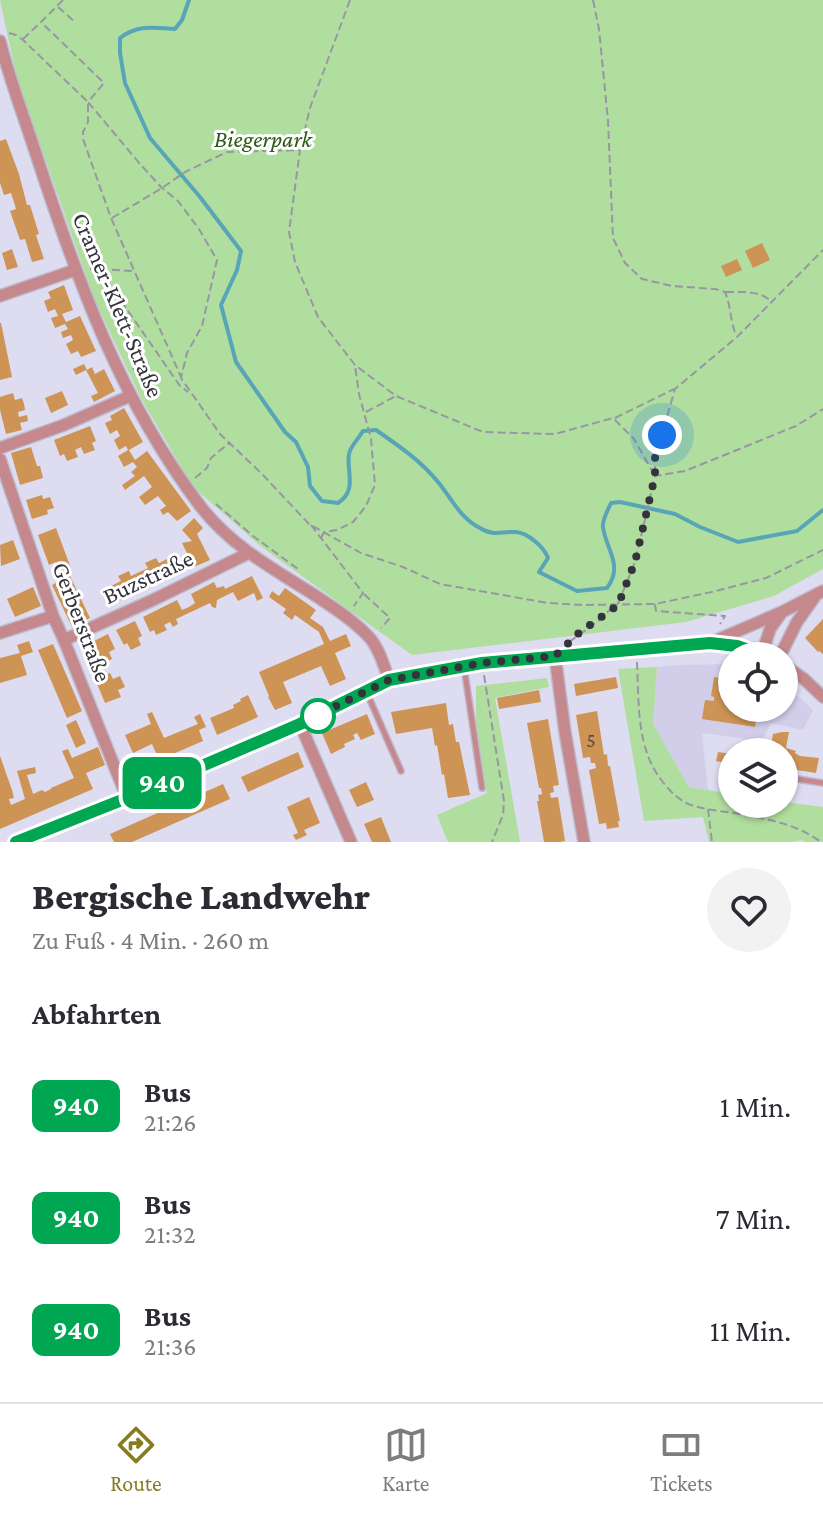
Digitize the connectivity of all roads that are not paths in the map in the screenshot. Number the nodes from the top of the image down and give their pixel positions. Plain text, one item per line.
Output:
1 (0, 41) edge
2 (75, 270) junction
3 (0, 296) edge
4 (130, 396) junction
5 (0, 448) edge
6 (0, 459) edge
7 (249, 553) junction
8 (820, 593) edge
9 (782, 612) junction
10 (53, 616) junction
11 (0, 633) edge
12 (64, 640) junction
13 (767, 642) edge
14 (787, 642) edge
15 (710, 643) junction
16 (718, 644) edge
17 (555, 656) junction
18 (464, 666) junction
19 (798, 675) edge
20 (389, 680) junction
21 (366, 692) junction
22 (823, 697) edge
23 (300, 724) junction
24 (401, 771) dead end
25 (798, 779) edge
26 (823, 783) edge
27 (482, 788) dead end
28 (127, 798) junction
29 (16, 842) edge
30 (351, 842) edge
31 (584, 842) edge

1 - 2 street, Cramer-Klett-Straße
2 - 3 street
2 - 4 street, Cramer-Klett-Straße
4 - 5 street
4 - 7 street, Cramer-Klett-Straße
6 - 10 street, Gerberstraße
7 - 12 street, Buzstraße
7 - 20 street, Cramer-Klett-Straße
8 - 9 street
8 - 14 street
9 - 13 street
9 - 15 street
10 - 11 street
10 - 12 street, Gerberstraße
12 - 28 street, Gerberstraße
15 - 16 street
15 - 17 street
17 - 18 street
17 - 31 street
18 - 20 street
18 - 27 lane
19 - 22 street
20 - 21 street
21 - 23 street
21 - 24 lane
23 - 28 street
23 - 30 street
25 - 26 lane
28 - 29 street

